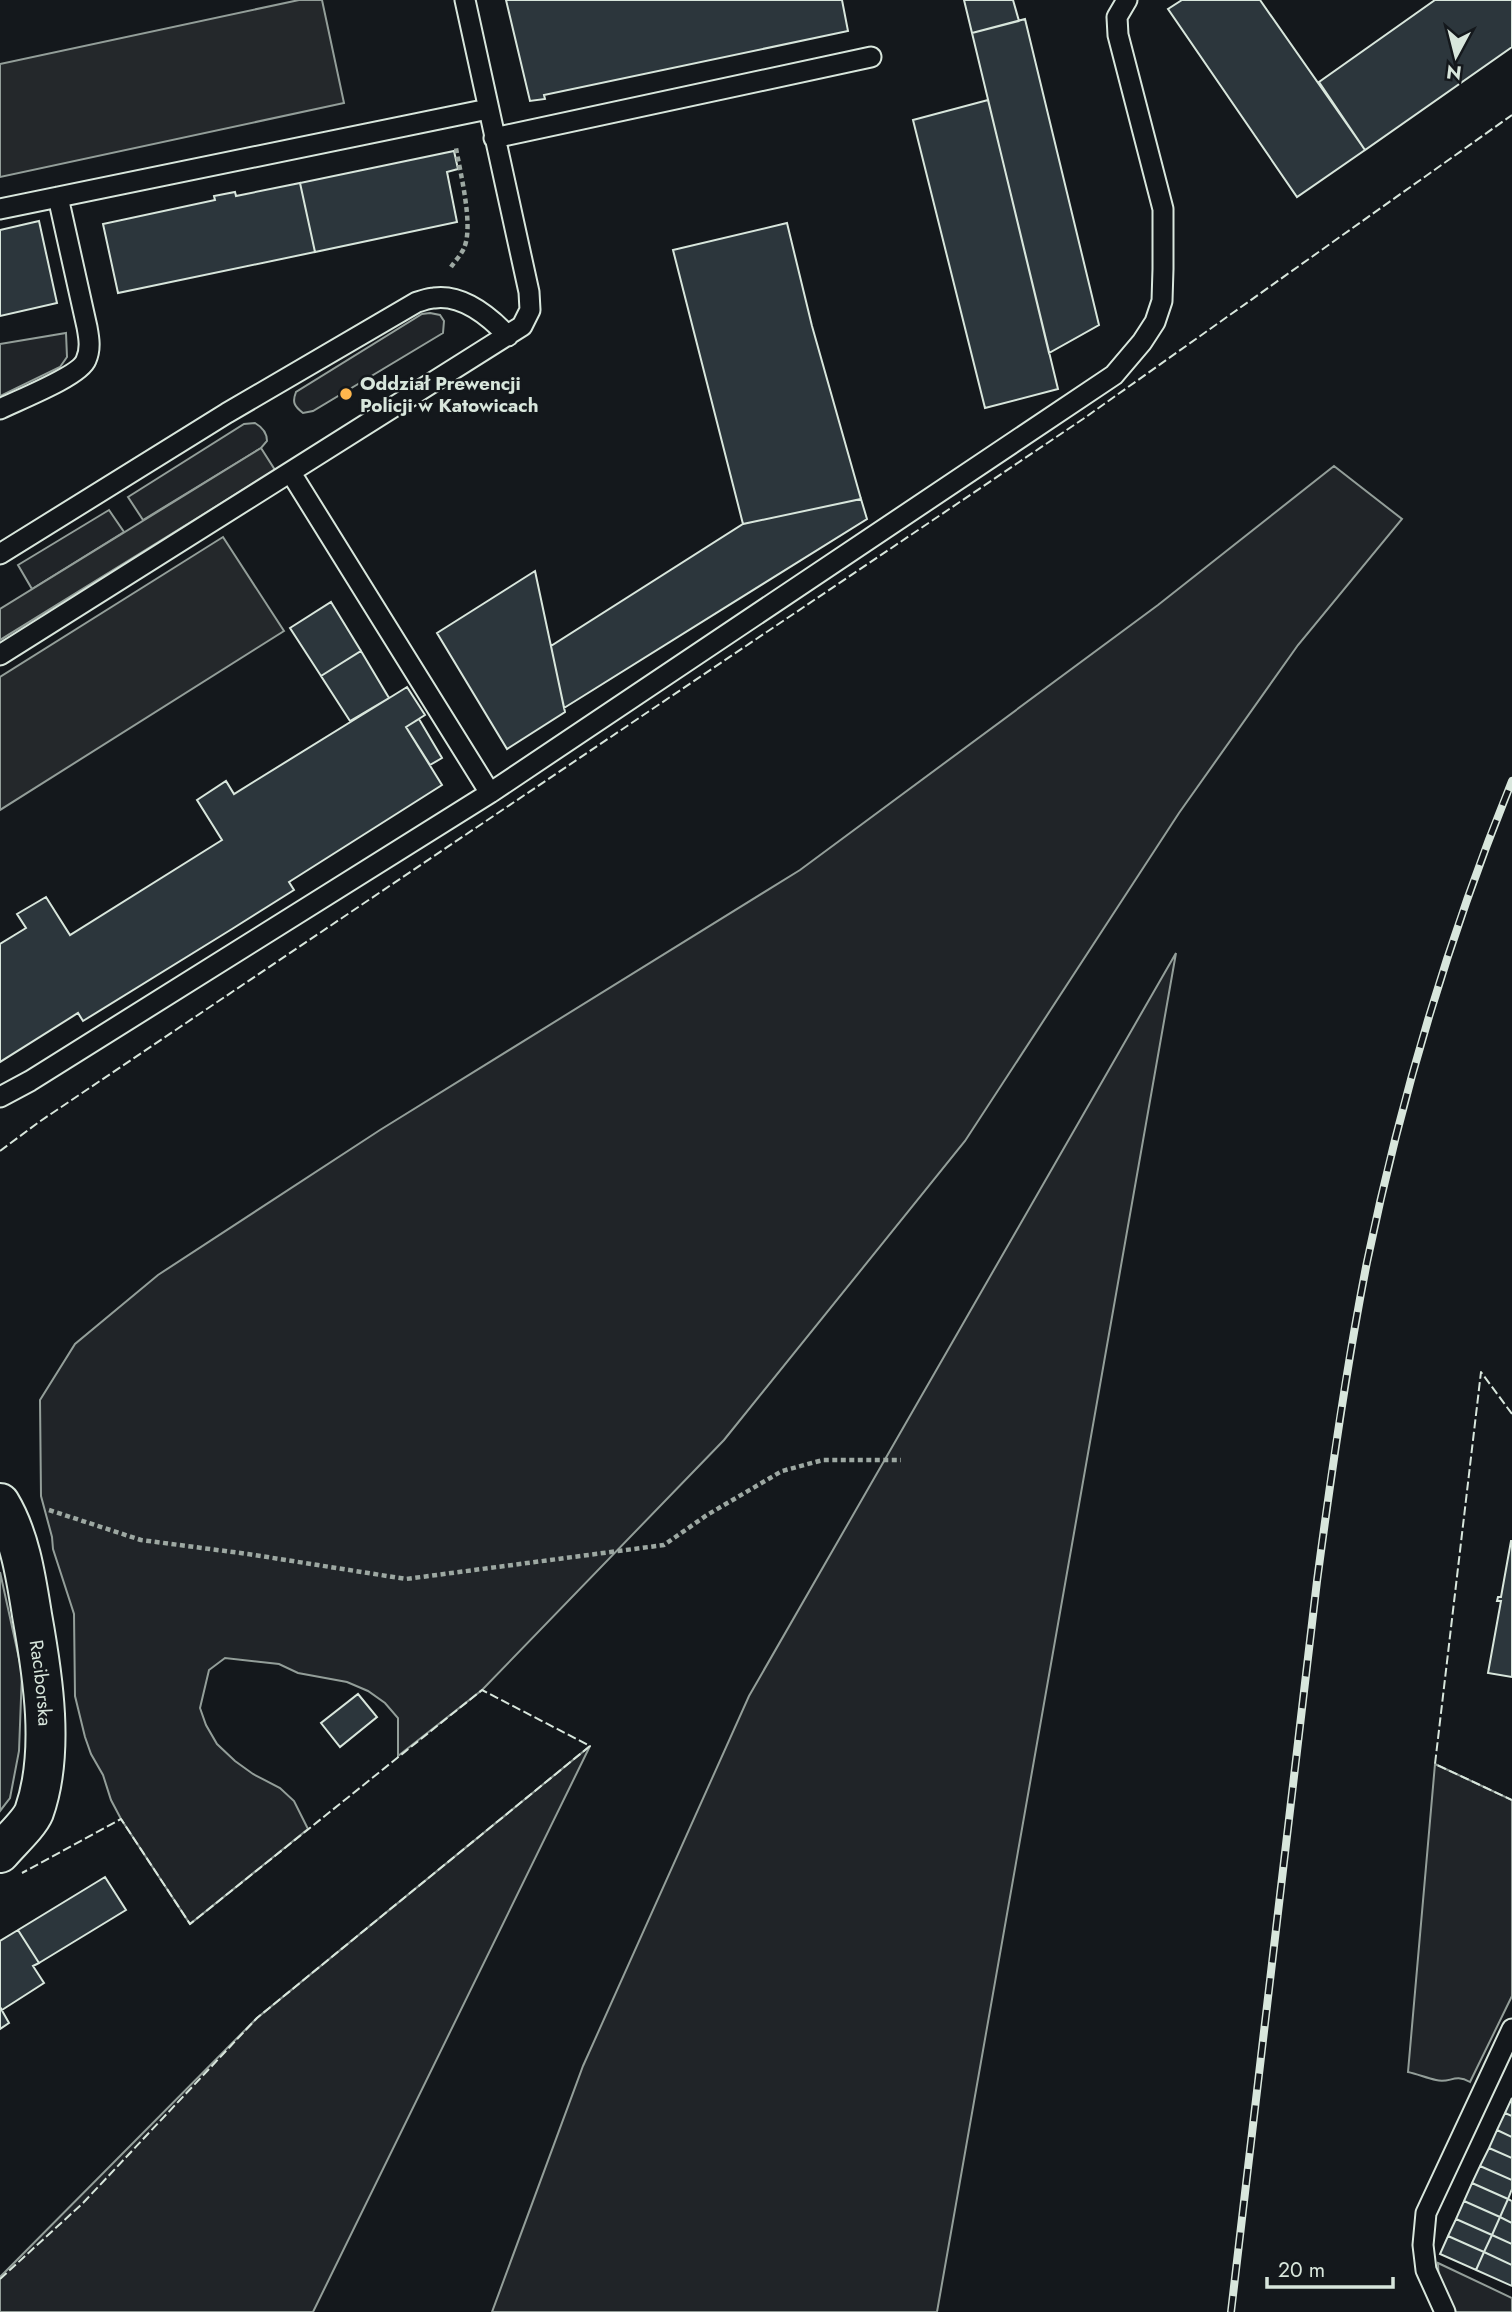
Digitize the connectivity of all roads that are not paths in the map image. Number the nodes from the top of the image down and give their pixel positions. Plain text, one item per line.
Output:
1 (465, 0) edge
2 (1127, 0) edge
3 (871, 57) dead end
4 (488, 109) junction
5 (494, 138) junction
6 (58, 197) junction
7 (0, 209) edge
8 (508, 336) junction
9 (0, 409) edge
10 (291, 473) junction
11 (0, 554) edge
12 (0, 655) edge
13 (490, 793) junction
14 (0, 1097) edge
15 (5, 1512) edge
16 (0, 1853) edge
17 (1512, 2029) edge
18 (1445, 2312) edge

1 - 4 lane
2 - 13 lane
3 - 5 lane
4 - 5 lane
4 - 6 lane
5 - 8 lane
6 - 7 lane
6 - 9 lane
8 - 10 lane
8 - 11 lane
10 - 12 lane
10 - 13 lane
13 - 14 lane
15 - 16 street, Raciborska
17 - 18 lane

